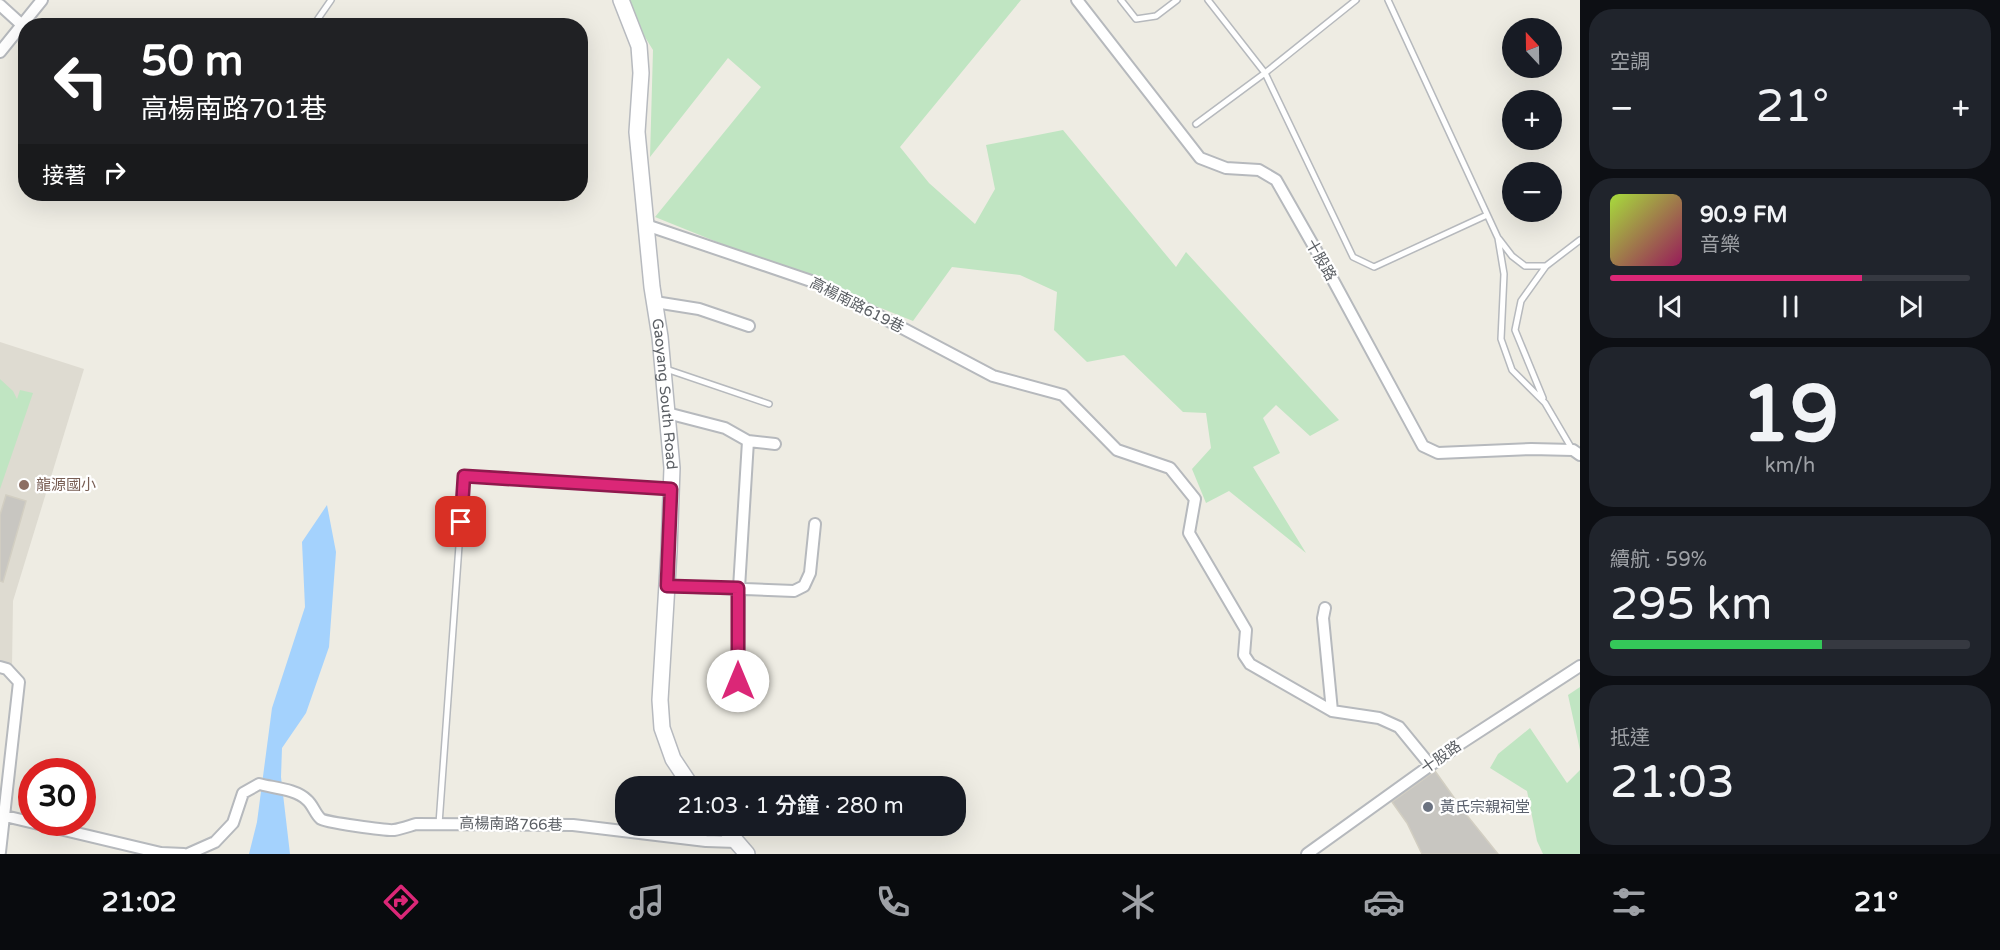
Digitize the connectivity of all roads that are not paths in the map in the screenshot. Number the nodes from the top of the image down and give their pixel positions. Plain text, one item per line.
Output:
1 (42, 0) edge
2 (331, 0) edge
3 (621, 0) edge
4 (1077, 0) edge
5 (1121, 0) edge
6 (1177, 0) edge
7 (1208, 0) edge
8 (1356, 0) edge
9 (1388, 0) edge
10 (0, 5) edge
11 (28, 18) edge
12 (319, 18) edge
13 (18, 21) edge
14 (18, 30) edge
15 (0, 52) edge
16 (1265, 73) junction
17 (1196, 124) dead end
18 (1487, 215) junction
19 (646, 225) junction
20 (1498, 238) junction
21 (1580, 240) edge
22 (1546, 266) junction
23 (655, 302) junction
24 (748, 326) dead end
25 (663, 369) junction
26 (1545, 403) junction
27 (769, 404) dead end
28 (667, 413) junction
29 (748, 441) junction
30 (775, 444) dead end
31 (1577, 453) edge
32 (671, 489) junction
33 (815, 524) dead end
34 (667, 586) junction
35 (738, 588) junction
36 (1324, 608) dead end
37 (1580, 666) edge
38 (0, 667) edge
39 (738, 704) dead end
40 (1332, 711) junction
41 (1430, 765) junction
42 (684, 776) edge
43 (5, 816) junction
44 (439, 824) junction
45 (732, 836) edge
46 (742, 848) edge
47 (0, 852) edge
48 (186, 854) edge
49 (1307, 854) edge

1 - 11 street
2 - 12 lane
3 - 19 street, Gaoyang South Road
4 - 31 street, 十股路
5 - 6 lane
7 - 16 lane
8 - 16 lane
9 - 18 lane
10 - 13 street
14 - 15 street
16 - 17 lane
16 - 18 lane
18 - 20 lane
19 - 23 street, Gaoyang South Road
19 - 40 street, 高楊南路619巷
20 - 22 lane
20 - 26 lane
21 - 22 lane
22 - 26 lane
23 - 24 street
23 - 25 street, Gaoyang South Road
25 - 27 lane
25 - 28 street, Gaoyang South Road
26 - 31 lane
28 - 29 street
28 - 32 street, Gaoyang South Road
29 - 30 street
29 - 35 street
32 - 34 street, Gaoyang South Road
32 - 44 lane
33 - 35 street
34 - 35 street
34 - 42 street, Gaoyang South Road
35 - 39 street
36 - 40 street
37 - 41 street, 十股路
38 - 43 street
40 - 41 street
41 - 49 street, 十股路
43 - 47 street
43 - 48 street
44 - 46 street, 高楊南路766巷
44 - 48 street, 高楊南路766巷
45 - 46 street

